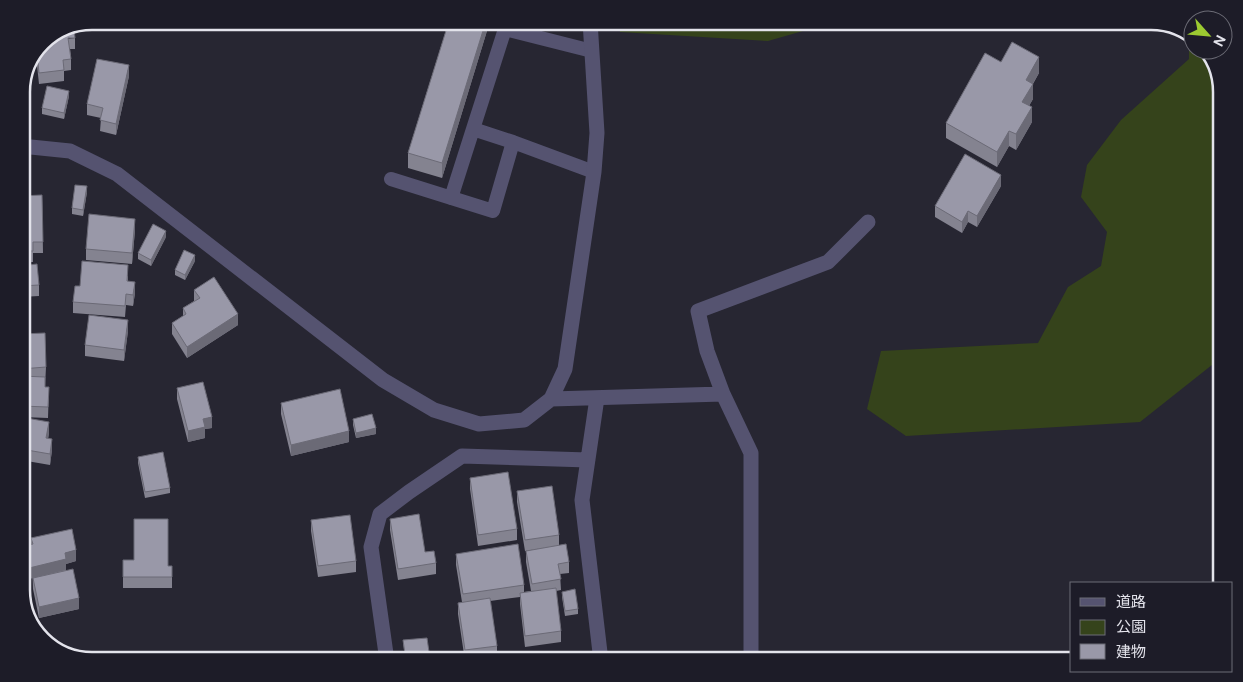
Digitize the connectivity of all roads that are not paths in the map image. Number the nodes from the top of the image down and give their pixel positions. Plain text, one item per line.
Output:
1 (505, 30) edge
2 (509, 30) edge
3 (591, 30) edge
4 (592, 51) junction
5 (473, 129) junction
6 (513, 142) junction
7 (30, 147) edge
8 (594, 172) junction
9 (391, 179) dead end
10 (451, 198) junction
11 (868, 222) dead end
12 (723, 394) junction
13 (597, 398) junction
14 (551, 399) junction
15 (588, 460) junction
16 (386, 652) edge
17 (601, 652) edge
18 (751, 652) edge

1 - 5 lane
2 - 4 lane
3 - 4 street
4 - 8 street
5 - 6 lane
5 - 10 lane
6 - 8 lane
6 - 10 lane
7 - 14 street
8 - 14 street
9 - 10 lane
11 - 12 street
12 - 13 street
12 - 18 street
13 - 14 street
13 - 15 street
15 - 16 street
15 - 17 street

